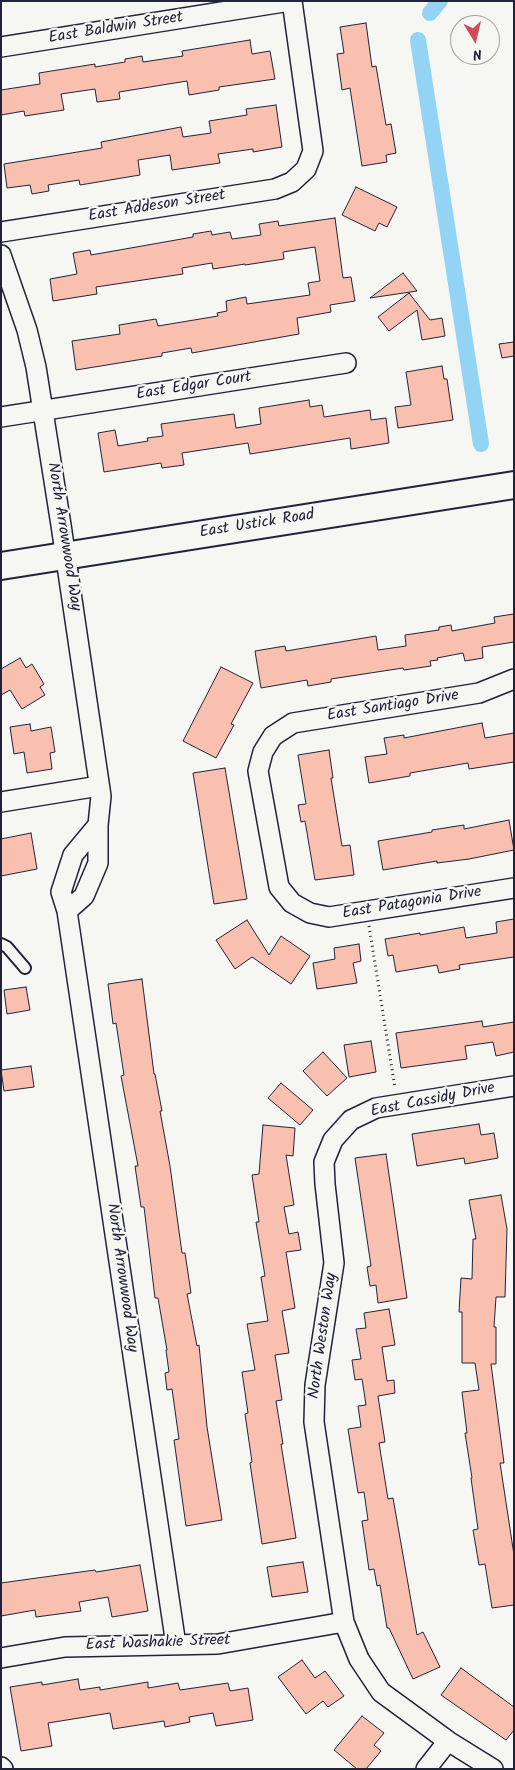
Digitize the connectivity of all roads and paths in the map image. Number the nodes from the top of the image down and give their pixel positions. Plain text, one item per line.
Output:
1 (291, 1) edge
2 (1, 47) edge
3 (1, 232) edge
4 (1, 254) edge
5 (346, 362) dead end
6 (43, 411) junction
7 (1, 417) edge
8 (514, 485) edge
9 (66, 555) junction
10 (1, 566) edge
11 (514, 679) edge
12 (99, 786) junction
13 (1, 802) edge
14 (98, 825) junction
15 (514, 888) edge
16 (67, 911) junction
17 (367, 911) junction
18 (310, 913) joint
19 (1, 944) edge
20 (25, 968) dead end
21 (514, 1086) edge
22 (397, 1105) junction
23 (333, 1140) joint
24 (344, 1622) junction
25 (176, 1645) junction
26 (1, 1658) edge
27 (448, 1741) junction
28 (426, 1769) edge
29 (493, 1769) edge

1 - 2 street, East Baldwin Street
1 - 3 street, East Addeson Street
4 - 6 street, North Arrowwood Way
5 - 6 street, East Edgar Court
6 - 7 street, East Edgar Court
6 - 9 street, North Arrowwood Way
8 - 9 main road, East Ustick Road
9 - 10 main road, East Ustick Road
9 - 12 street, North Arrowwood Way
11 - 18 street, East Santiago Drive
12 - 13 street
12 - 14 street, North Arrowwood Way
14 - 16 street, North Arrowwood Way
14 - 16 street, North Arrowwood Way
15 - 17 street, East Patagonia Drive
16 - 25 street, North Arrowwood Way
17 - 18 street, East Patagonia Drive
17 - 22 path
19 - 20 lane
21 - 22 street, East Cassidy Drive
22 - 23 street, East Cassidy Drive
23 - 24 street, North Weston Way
24 - 25 street, East Washakie Street
24 - 27 street, North Weston Way
25 - 26 street, East Washakie Street
27 - 28 street
27 - 29 street, North Weston Way

